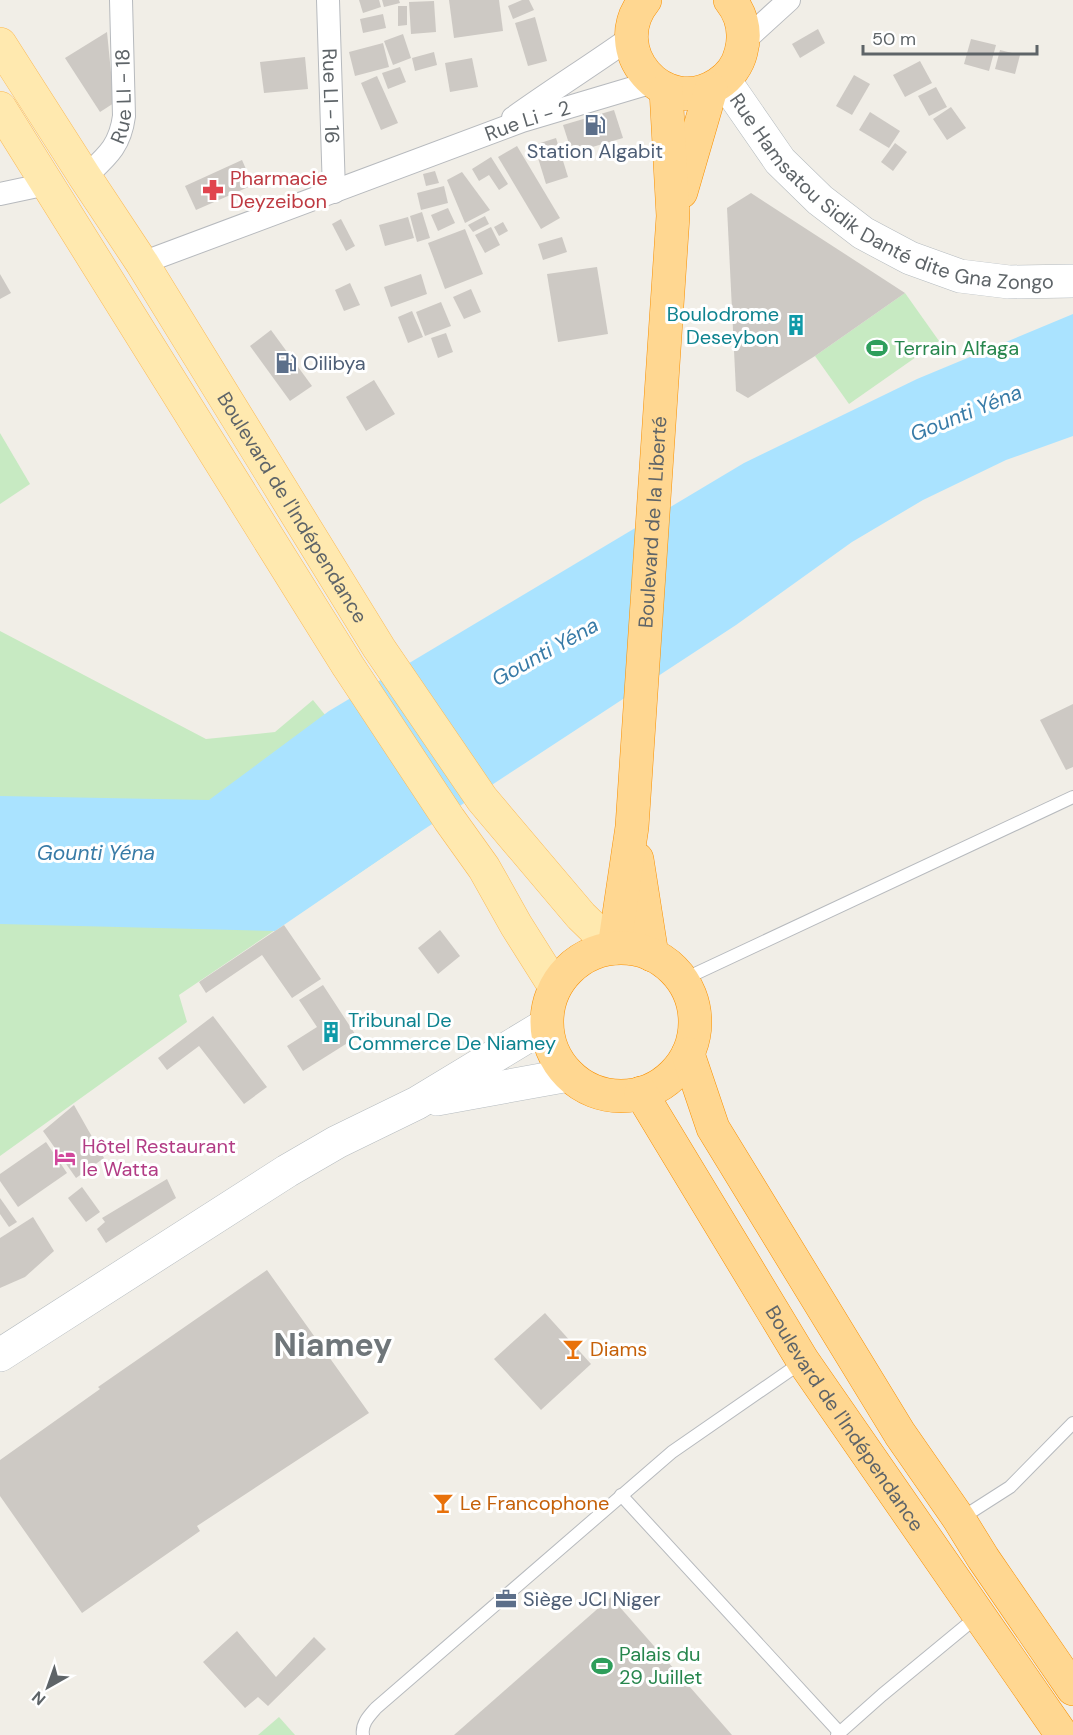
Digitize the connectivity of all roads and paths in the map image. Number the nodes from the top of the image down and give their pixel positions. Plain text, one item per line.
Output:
1 (120, 0) edge
2 (328, 0) edge
3 (645, 0) edge
4 (789, 0) edge
5 (739, 2) edge
6 (630, 38) junction
7 (744, 41) junction
8 (0, 44) edge
9 (718, 85) junction
10 (660, 86) junction
11 (0, 108) edge
12 (493, 132) junction
13 (85, 177) junction
14 (47, 184) junction
15 (334, 192) junction
16 (0, 194) edge
17 (674, 216) junction
18 (142, 263) junction
19 (1073, 281) edge
20 (1073, 797) edge
21 (632, 827) junction
22 (614, 948) junction
23 (652, 955) junction
24 (682, 980) junction
25 (555, 987) junction
26 (546, 1025) junction
27 (688, 1054) junction
28 (569, 1075) junction
29 (641, 1093) junction
30 (417, 1102) junction
31 (0, 1355) edge
32 (803, 1361) junction
33 (1073, 1423) edge
34 (621, 1495) junction
35 (959, 1519) junction
36 (980, 1614) junction
37 (1073, 1689) edge
38 (838, 1734) edge
39 (363, 1735) edge
40 (1062, 1735) edge

1 - 13 street, Rue LI - 18
2 - 15 street, Rue LI - 16
3 - 6 highway
4 - 7 street
5 - 7 highway
6 - 10 highway
6 - 12 street, Rue Li - 2
7 - 9 highway, Boulevard de la Liberté
8 - 13 main road, Boulevard de l'Indépendance
9 - 10 highway
9 - 17 highway, Boulevard de la Liberté
9 - 19 street, Rue Hamsatou Sidik Danté dite Gna Zongo
10 - 12 street, Rue Li - 2
10 - 17 highway, Boulevard de la Liberté
11 - 14 main road, Boulevard de l'Indépendance
12 - 15 street
13 - 18 main road, Boulevard de l'Indépendance
14 - 16 street
14 - 25 main road, Boulevard de l'Indépendance
15 - 18 street
17 - 21 highway, Boulevard de la Liberté
18 - 22 main road, Boulevard de l'Indépendance
20 - 24 lane
21 - 22 highway, Boulevard de la Liberté
21 - 23 highway, Boulevard de la Liberté
22 - 23 highway
22 - 25 highway
23 - 24 highway
24 - 27 highway
25 - 26 highway
26 - 28 highway
26 - 30 street
27 - 29 highway
27 - 35 highway, Boulevard de l'Indépendance
28 - 29 highway
28 - 30 street
29 - 32 highway, Boulevard de l'Indépendance
30 - 31 street
32 - 34 lane
32 - 36 highway, Boulevard de l'Indépendance
33 - 35 lane
34 - 38 lane
34 - 39 lane
35 - 37 highway, Boulevard de l'Indépendance
36 - 38 lane
36 - 40 highway, Boulevard de l'Indépendance

